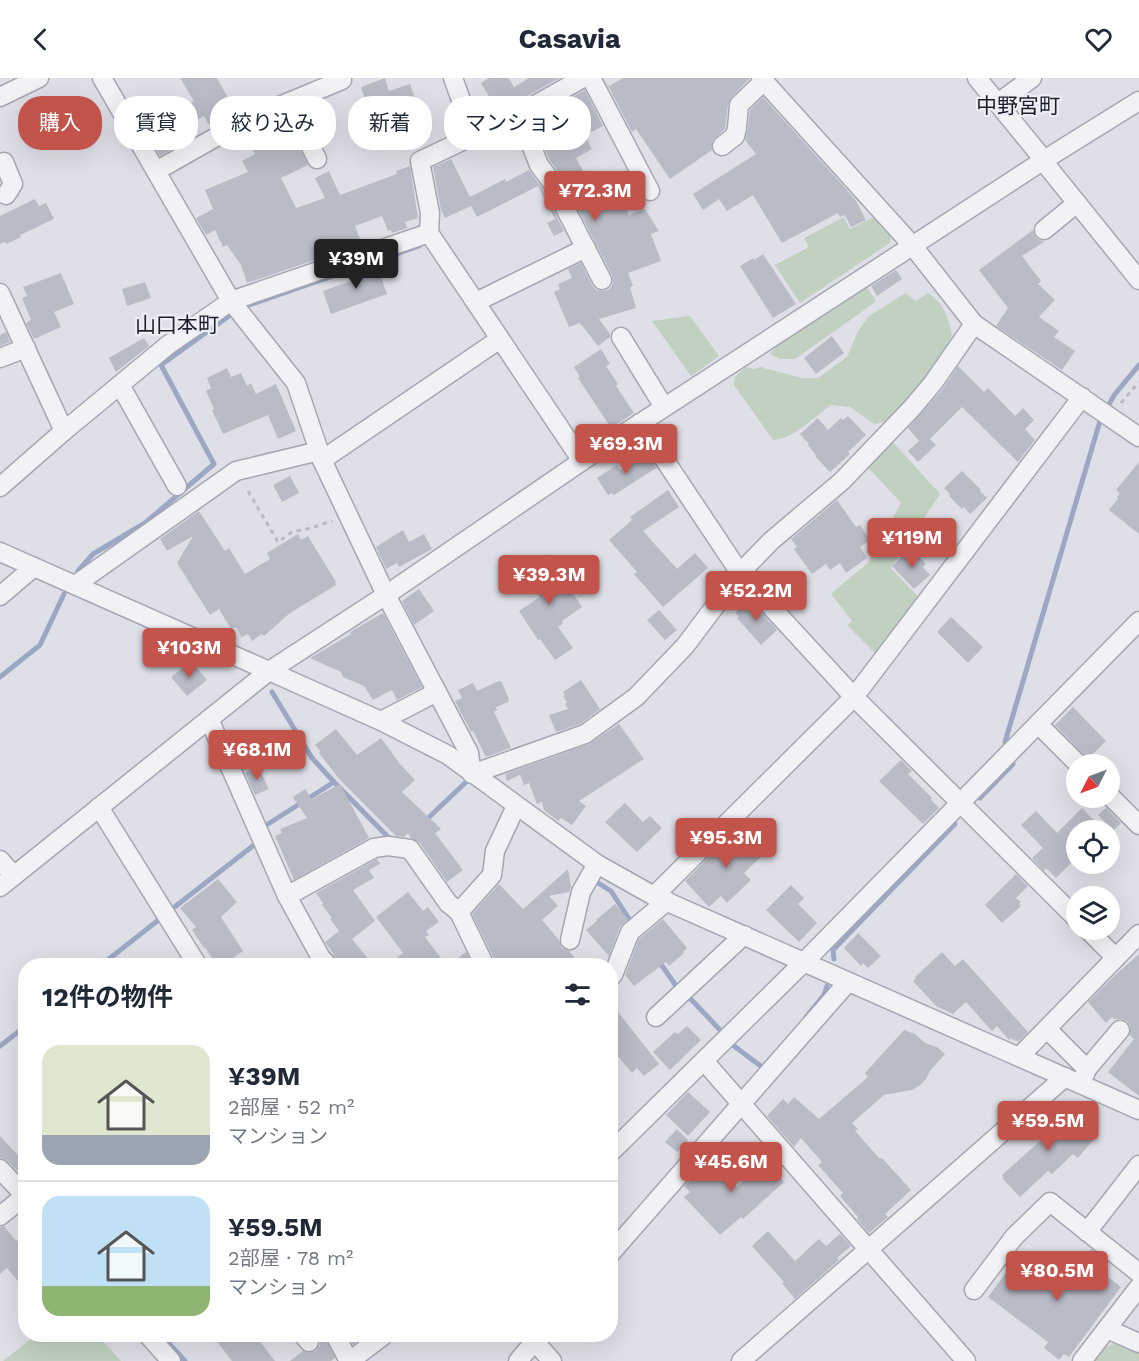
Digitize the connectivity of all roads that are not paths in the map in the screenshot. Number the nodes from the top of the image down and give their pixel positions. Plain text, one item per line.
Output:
1 (39, 78) edge
2 (102, 78) edge
3 (453, 78) edge
4 (583, 78) edge
5 (591, 78) edge
6 (977, 78) edge
7 (1032, 78) edge
8 (344, 79) edge
9 (771, 82) edge
10 (303, 96) edge
11 (460, 96) edge
12 (551, 96) edge
13 (0, 97) edge
14 (1139, 101) edge
15 (998, 104) junction
16 (210, 140) edge
17 (722, 146) dead end
18 (313, 150) edge
19 (444, 150) edge
20 (533, 150) edge
21 (317, 159) dead end
22 (1043, 160) junction
23 (0, 164) edge
24 (156, 171) junction
25 (650, 191) dead end
26 (6, 195) dead end
27 (1077, 203) junction
28 (1044, 230) dead end
29 (429, 233) junction
30 (912, 246) junction
31 (586, 248) junction
32 (602, 280) dead end
33 (1139, 280) edge
34 (0, 293) edge
35 (231, 301) junction
36 (476, 302) junction
37 (974, 324) junction
38 (621, 337) dead end
39 (500, 339) junction
40 (26, 348) junction
41 (0, 358) edge
42 (120, 385) junction
43 (1082, 397) junction
44 (664, 407) junction
45 (640, 423) junction
46 (64, 431) junction
47 (1139, 437) edge
48 (320, 456) junction
49 (582, 461) junction
50 (177, 486) dead end
51 (0, 487) edge
52 (0, 552) edge
53 (34, 567) junction
54 (740, 573) junction
55 (75, 585) junction
56 (386, 595) junction
57 (0, 596) edge
58 (1139, 621) edge
59 (269, 670) junction
60 (436, 692) junction
61 (854, 698) junction
62 (209, 719) junction
63 (381, 721) junction
64 (1038, 724) junction
65 (1068, 754) edge
66 (472, 774) junction
67 (960, 803) junction
68 (516, 806) junction
69 (1120, 806) edge
70 (99, 807) junction
71 (1139, 825) edge
72 (0, 860) edge
73 (597, 864) junction
74 (7, 881) edge
75 (287, 896) junction
76 (661, 898) junction
77 (1066, 908) edge
78 (459, 912) junction
79 (1139, 934) edge
80 (744, 935) junction
81 (570, 940) dead end
82 (1098, 940) edge
83 (193, 958) edge
84 (318, 958) edge
85 (481, 958) edge
86 (1116, 958) junction
87 (618, 961) edge
88 (804, 962) junction
89 (848, 982) junction
90 (656, 1017) dead end
91 (1047, 1029) junction
92 (1120, 1030) dead end
93 (1019, 1057) junction
94 (704, 1061) junction
95 (1078, 1077) junction
96 (742, 1104) junction
97 (1139, 1110) edge
98 (618, 1145) edge
99 (1139, 1165) edge
100 (0, 1169) edge
101 (18, 1188) edge
102 (18, 1202) edge
103 (0, 1216) edge
104 (1088, 1232) junction
105 (618, 1245) edge
106 (868, 1249) junction
107 (1139, 1273) edge
108 (1139, 1287) edge
109 (974, 1290) dead end
110 (1107, 1329) junction
111 (154, 1342) edge
112 (339, 1342) edge
113 (375, 1342) edge
114 (532, 1342) edge
115 (539, 1342) edge
116 (1139, 1343) edge
117 (171, 1361) edge
118 (349, 1361) edge
119 (519, 1361) edge
120 (552, 1361) edge
121 (741, 1361) edge
122 (966, 1361) edge
123 (1082, 1361) edge

1 - 13 street
2 - 24 street
3 - 11 street
4 - 12 street
5 - 25 street
6 - 15 street
7 - 15 street
8 - 10 street
9 - 17 street
9 - 30 street
14 - 22 street
15 - 22 street
16 - 24 street
18 - 21 street
19 - 29 street
20 - 31 street
22 - 27 street
22 - 30 street
23 - 26 street
24 - 35 street
27 - 28 street
27 - 33 street
29 - 35 street
29 - 36 street
30 - 37 street
30 - 44 street
31 - 32 street
31 - 36 street
34 - 40 street
35 - 42 street
35 - 48 street
36 - 39 street
37 - 43 street
37 - 54 street
38 - 44 street
39 - 48 street
39 - 49 street
40 - 41 street
40 - 46 street
42 - 46 street
42 - 50 street
43 - 47 street
43 - 61 street
44 - 45 street
45 - 49 street
45 - 54 street
46 - 51 street
48 - 55 street
48 - 56 street
49 - 56 street
52 - 53 street
53 - 55 street
53 - 57 street
54 - 61 street
54 - 66 street
55 - 59 street
56 - 59 street
56 - 60 street
58 - 64 street
59 - 62 street
59 - 63 street
60 - 63 street
60 - 66 street
61 - 67 street
61 - 76 street
62 - 70 street
62 - 75 street
63 - 66 street
64 - 65 street
64 - 67 street
66 - 68 street
67 - 77 street
67 - 88 street
68 - 73 street
68 - 78 street
69 - 71 street
70 - 74 street
70 - 83 street
72 - 74 street
73 - 76 street
73 - 81 street
75 - 78 street
75 - 84 street
76 - 80 street
76 - 87 street
78 - 85 street
79 - 86 street
80 - 88 street
80 - 90 street
82 - 86 street
86 - 91 street
88 - 89 street
88 - 94 street
89 - 93 street
89 - 96 street
91 - 93 street
91 - 95 street
92 - 95 street
93 - 95 street
94 - 96 street
94 - 98 street
95 - 97 street
95 - 106 street
96 - 105 street
96 - 106 street
99 - 104 street
100 - 101 street
102 - 103 street
104 - 107 street
104 - 109 street
106 - 121 street
106 - 122 street
108 - 110 street
110 - 116 street
110 - 123 street
111 - 117 street
112 - 118 street
113 - 118 street
114 - 119 street
115 - 120 street

